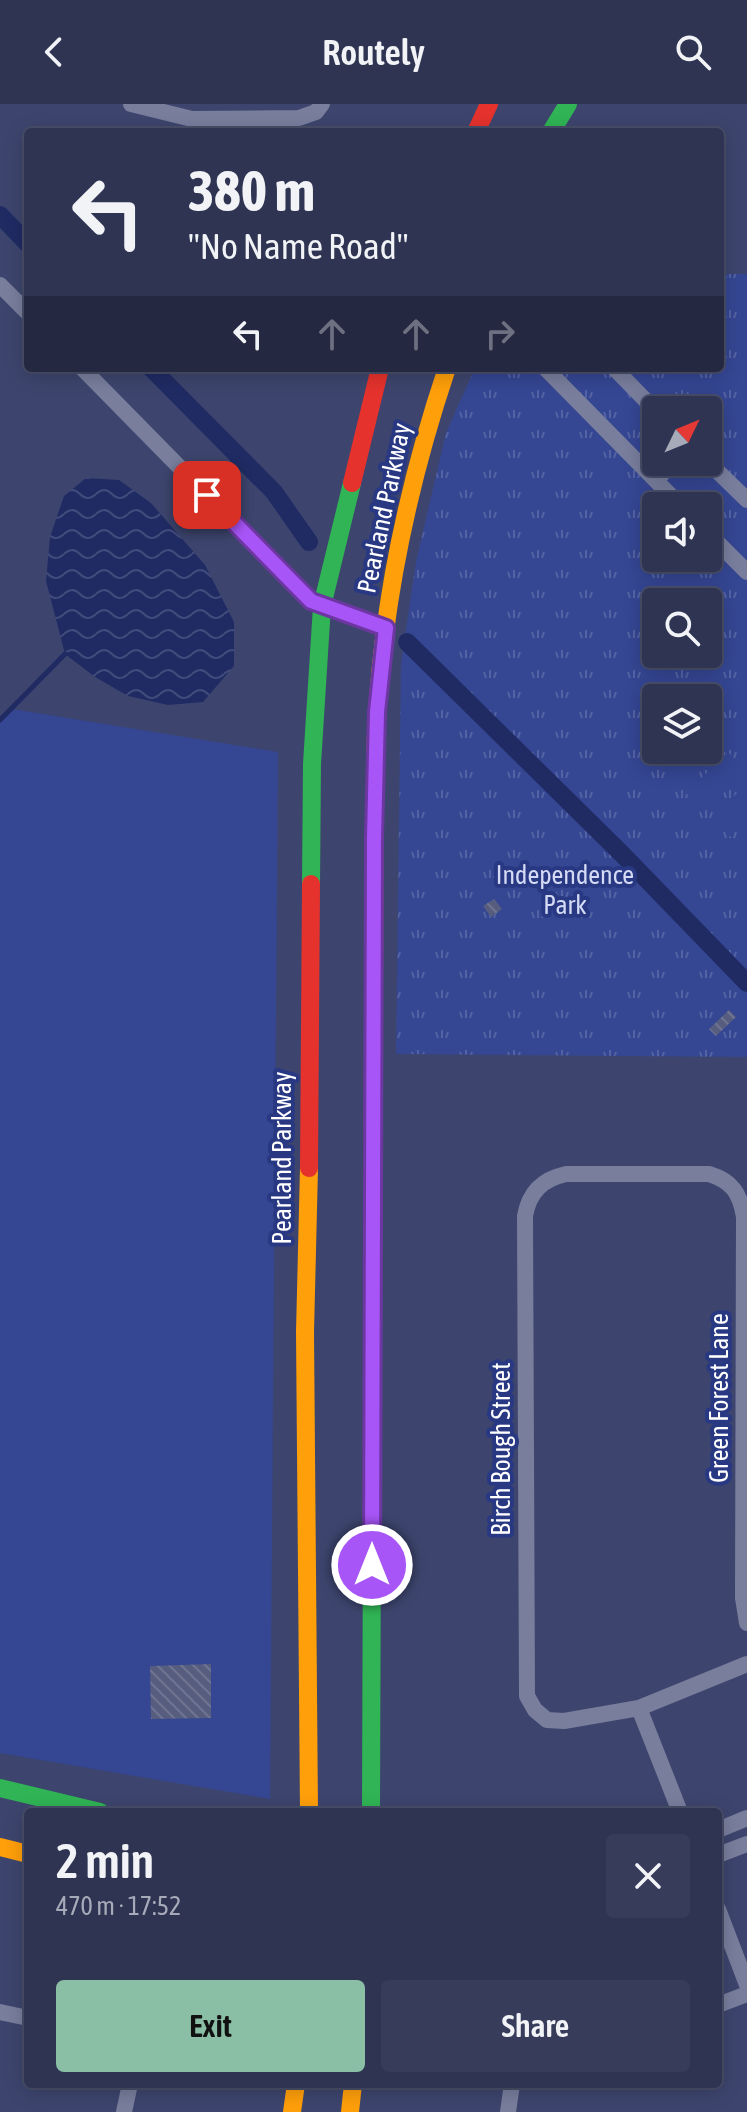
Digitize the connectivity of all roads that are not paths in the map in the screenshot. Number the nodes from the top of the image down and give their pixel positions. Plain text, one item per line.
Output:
1 (131, 104) edge
2 (489, 104) edge
3 (568, 104) edge
4 (319, 108) edge
5 (478, 128) edge
6 (553, 128) edge
7 (0, 285) edge
8 (24, 309) edge
9 (86, 372) edge
10 (379, 372) edge
11 (446, 372) edge
12 (549, 372) edge
13 (618, 372) edge
14 (642, 397) edge
15 (660, 476) edge
16 (722, 476) edge
17 (656, 480) junction
18 (668, 492) edge
19 (747, 500) edge
20 (722, 547) edge
21 (747, 572) edge
22 (322, 606) junction
23 (386, 628) junction
24 (536, 1188) joint
25 (747, 1623) edge
26 (747, 1664) edge
27 (639, 1708) junction
28 (0, 1788) edge
29 (83, 1808) edge
30 (309, 1808) edge
31 (371, 1808) edge
32 (678, 1808) edge
33 (747, 1818) edge
34 (722, 1828) edge
35 (747, 1844) edge
36 (0, 1847) edge
37 (24, 1853) edge
38 (722, 1853) edge
39 (722, 1919) edge
40 (747, 1985) edge
41 (747, 1994) edge
42 (722, 2003) edge
43 (0, 2012) edge
44 (24, 2017) edge
45 (130, 2088) edge
46 (295, 2088) edge
47 (353, 2088) edge
48 (511, 2088) edge
49 (124, 2112) edge
50 (292, 2112) edge
51 (350, 2112) edge
52 (508, 2112) edge

1 - 4 street
2 - 5 main road
3 - 6 main road
7 - 8 street
9 - 22 street
10 - 22 main road, Pearland Parkway
11 - 23 main road, Pearland Parkway
12 - 17 street
13 - 14 street
15 - 17 street
16 - 19 street
17 - 18 street
20 - 21 street
22 - 23 street
22 - 30 main road, Pearland Parkway
23 - 31 main road, Pearland Parkway
24 - 25 street, Green Forest Lane
24 - 27 street, Birch Bough Street
26 - 27 street
27 - 32 street
28 - 29 main road
33 - 34 street
35 - 38 street
36 - 37 main road
39 - 40 street
41 - 42 street
43 - 44 street
45 - 49 street
46 - 50 main road
47 - 51 main road
48 - 52 street

